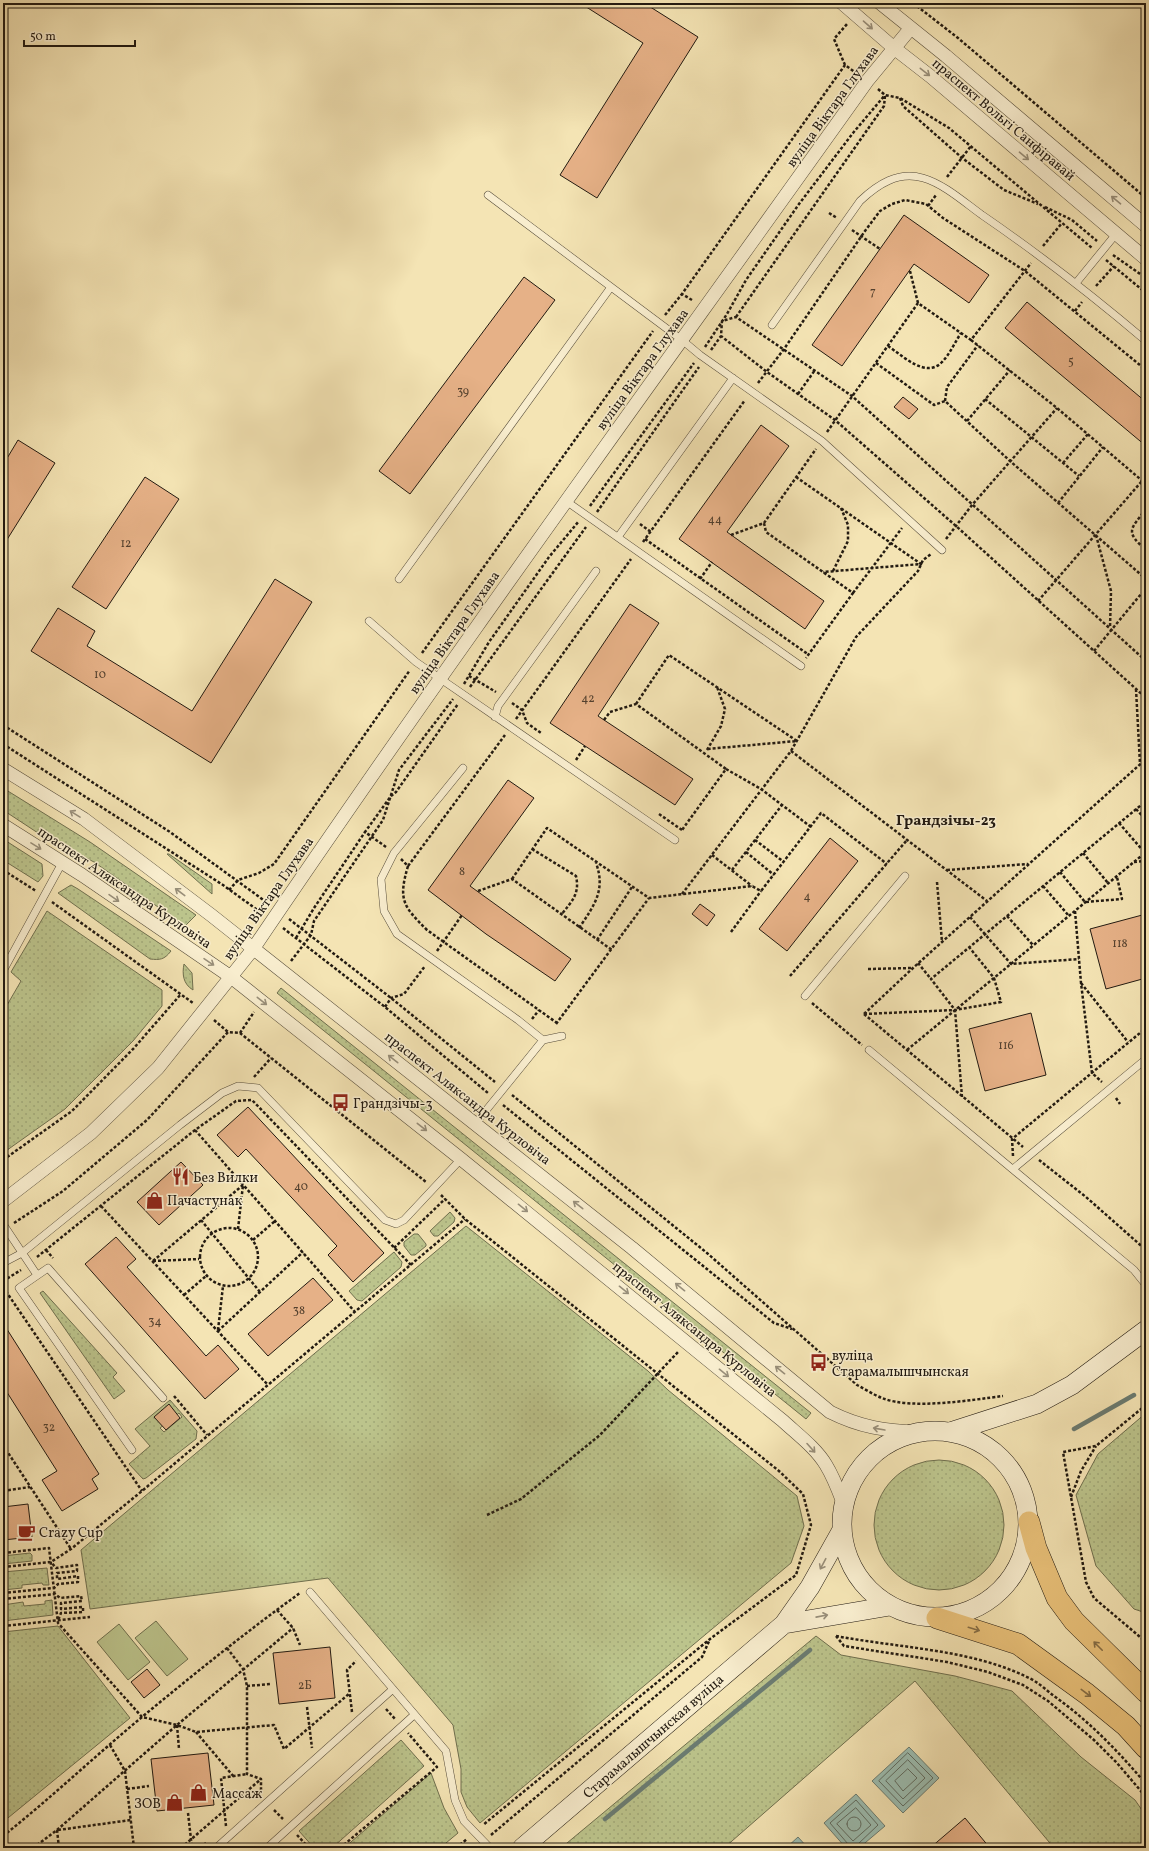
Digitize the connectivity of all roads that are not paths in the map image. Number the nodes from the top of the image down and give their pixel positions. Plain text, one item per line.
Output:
1 (842, 3) edge
2 (880, 3) edge
3 (910, 29) junction
4 (894, 48) junction
5 (488, 195) dead end
6 (1146, 226) edge
7 (1116, 234) junction
8 (1146, 259) edge
9 (1076, 283) junction
10 (611, 287) junction
11 (772, 324) dead end
12 (682, 340) junction
13 (1146, 341) edge
14 (734, 378) junction
15 (566, 501) junction
16 (618, 538) junction
17 (940, 549) road end
18 (596, 571) dead end
19 (398, 579) dead end
20 (370, 621) dead end
21 (801, 666) road end
22 (440, 678) junction
23 (495, 717) junction
24 (463, 768) dead end
25 (3, 769) edge
26 (3, 825) edge
27 (675, 840) road end
28 (62, 863) junction
29 (905, 876) dead end
30 (253, 949) junction
31 (3, 971) edge
32 (231, 977) junction
33 (805, 996) road end
34 (562, 1036) dead end
35 (543, 1040) junction
36 (869, 1050) road end
37 (1146, 1059) edge
38 (475, 1124) junction
39 (461, 1158) junction
40 (1013, 1169) junction
41 (3, 1201) edge
42 (3, 1224) edge
43 (22, 1253) junction
44 (3, 1263) edge
45 (37, 1275) junction
46 (1146, 1284) edge
47 (1146, 1330) edge
48 (163, 1398) dead end
49 (918, 1432) junction
50 (950, 1432) junction
51 (132, 1450) dead end
52 (844, 1505) junction
53 (1029, 1522) junction
54 (842, 1530) junction
55 (307, 1591) road end
56 (890, 1606) junction
57 (937, 1618) junction
58 (784, 1624) junction
59 (393, 1689) junction
60 (1146, 1692) edge
61 (414, 1715) junction
62 (1146, 1748) edge
63 (216, 1848) edge
64 (267, 1848) edge
65 (490, 1848) edge
66 (522, 1848) edge

1 -> 4 street, праспект Вольгі Санфіравай
2 - 3 street, праспект Вольгі Санфіравай
3 - 4 street, вуліца Віктара Глухава
6 -> 3 street, праспект Вольгі Санфіравай
4 -> 7 street, праспект Вольгі Санфіравай
4 - 12 street, вуліца Віктара Глухава
5 - 10 lane
7 - 8 street, праспект Вольгі Санфіравай
7 - 9 lane
9 - 11 lane
9 - 13 lane
10 - 12 lane
10 - 19 lane
12 - 14 lane
12 - 15 street, вуліца Віктара Глухава
14 - 16 lane
14 - 17 lane
15 - 16 lane
15 - 22 street, вуліца Віктара Глухава
16 - 21 lane
18 - 23 lane
20 - 22 lane
22 - 23 lane
22 - 30 street, вуліца Віктара Глухава
23 - 27 lane
24 - 35 lane
30 -> 25 street, праспект Аляксандра Курловіча
26 -> 28 street, праспект Аляксандра Курловіча
28 - 31 lane
28 -> 32 street, праспект Аляксандра Курловіча
29 - 33 lane
30 - 32 street, вуліца Віктара Глухава
38 -> 30 street, праспект Аляксандра Курловіча
32 -> 39 street, праспект Аляксандра Курловіча
32 - 41 street, вуліца Віктара Глухава
34 - 35 lane
35 - 38 lane
36 - 40 lane
37 - 40 lane
49 -> 38 street, праспект Аляксандра Курловіча
39 - 43 lane
39 -> 52 street, праспект Аляксандра Курловіча
40 - 46 lane
42 - 43 lane
43 - 44 lane
43 - 45 lane
45 - 48 lane
45 - 51 lane
47 - 50 main road
49 - 50 main road, Старамалышчынская вуліца
49 - 52 main road, Старамалышчынская вуліца
50 - 53 main road, Старамалышчынская вуліца
52 - 54 main road, Старамалышчынская вуліца
53 - 57 main road, Старамалышчынская вуліца
60 -> 53 main road
54 - 56 main road, Старамалышчынская вуліца
54 -> 58 main road, Старамалышчынская вуліца
55 - 59 lane
56 - 57 main road, Старамалышчынская вуліца
58 -> 56 main road
57 -> 62 main road
58 - 66 main road, Старамалышчынская вуліца
59 - 61 lane
59 - 63 lane
61 - 64 lane
61 - 65 lane

